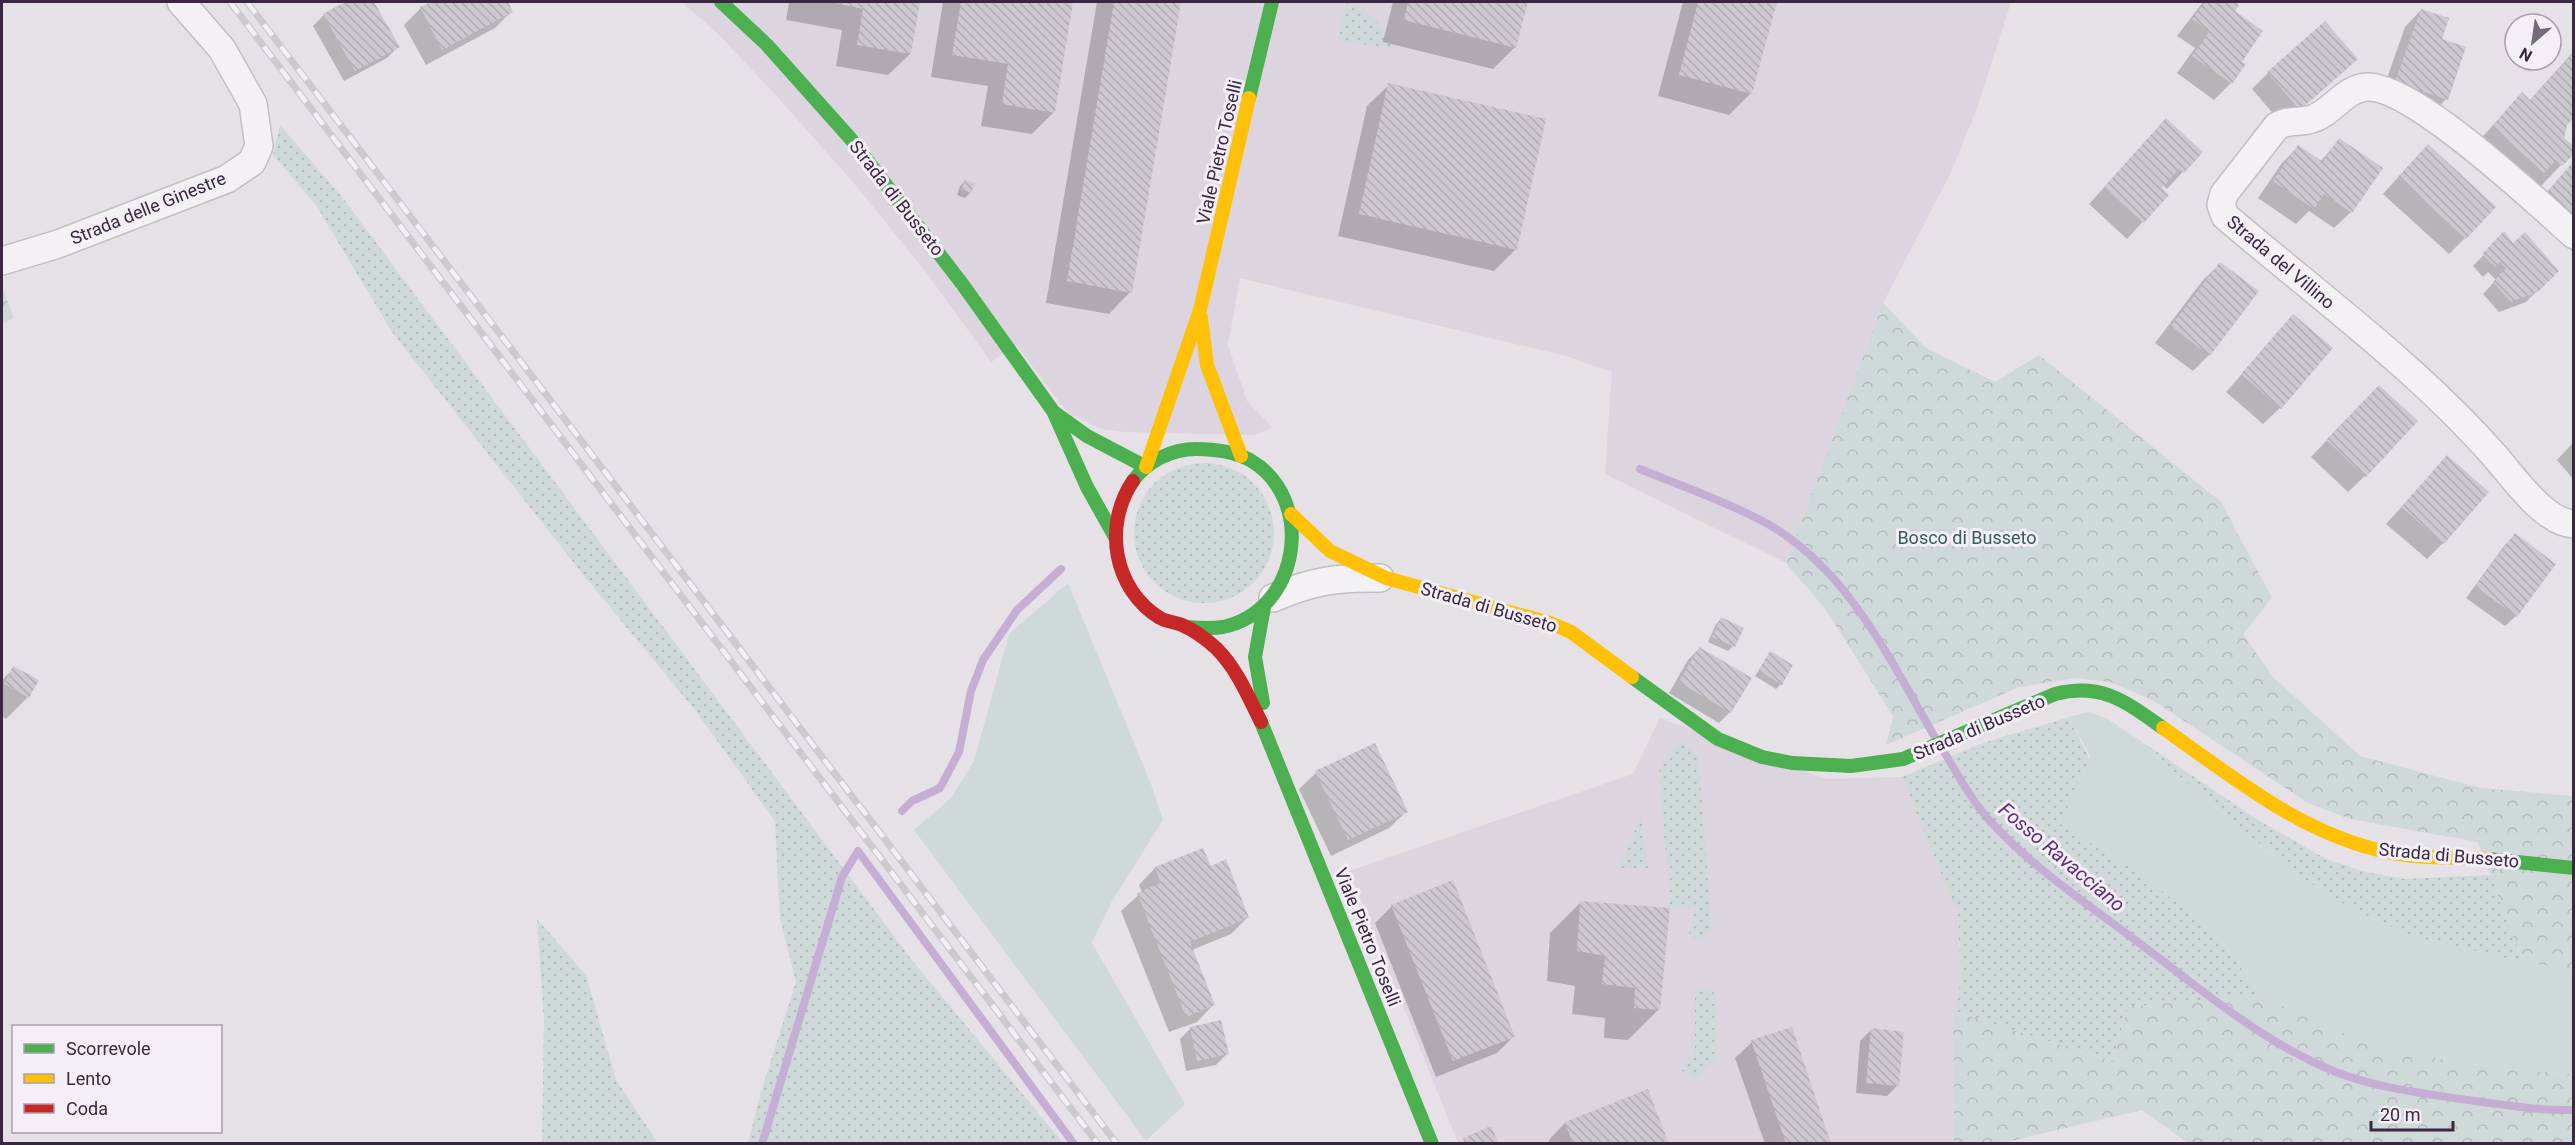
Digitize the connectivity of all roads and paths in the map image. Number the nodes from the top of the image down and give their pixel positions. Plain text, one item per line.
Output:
1 (181, 2) edge
2 (721, 2) edge
3 (1272, 2) edge
4 (2574, 235) edge
5 (2, 261) edge
6 (1200, 310) junction
7 (1053, 411) junction
8 (1241, 456) junction
9 (1146, 467) junction
10 (1291, 514) junction
11 (2574, 524) edge
12 (1115, 537) junction
13 (1386, 578) junction
14 (1268, 602) junction
15 (1186, 627) junction
16 (1271, 743) junction
17 (2574, 868) edge
18 (1432, 1143) edge

1 - 5 street, Strada delle Ginestre
2 - 7 street, Strada di Busseto
3 - 6 street, Viale Pietro Toselli
4 - 11 street, Strada del Villino
6 - 8 street, Viale Pietro Toselli
6 - 9 street, Viale Pietro Toselli
7 - 9 street, Strada di Busseto
7 - 12 street, Strada di Busseto
8 - 9 street, Viale Pietro Toselli
8 - 10 street, Viale Pietro Toselli
9 - 12 street, Viale Pietro Toselli
10 - 13 street, Strada di Busseto
10 - 14 street, Viale Pietro Toselli
12 - 15 street, Viale Pietro Toselli
13 - 14 street, Strada di Busseto
13 - 17 street, Strada di Busseto
14 - 15 street, Viale Pietro Toselli
14 - 16 street, Viale Pietro Toselli
15 - 16 street, Viale Pietro Toselli
16 - 18 street, Viale Pietro Toselli

